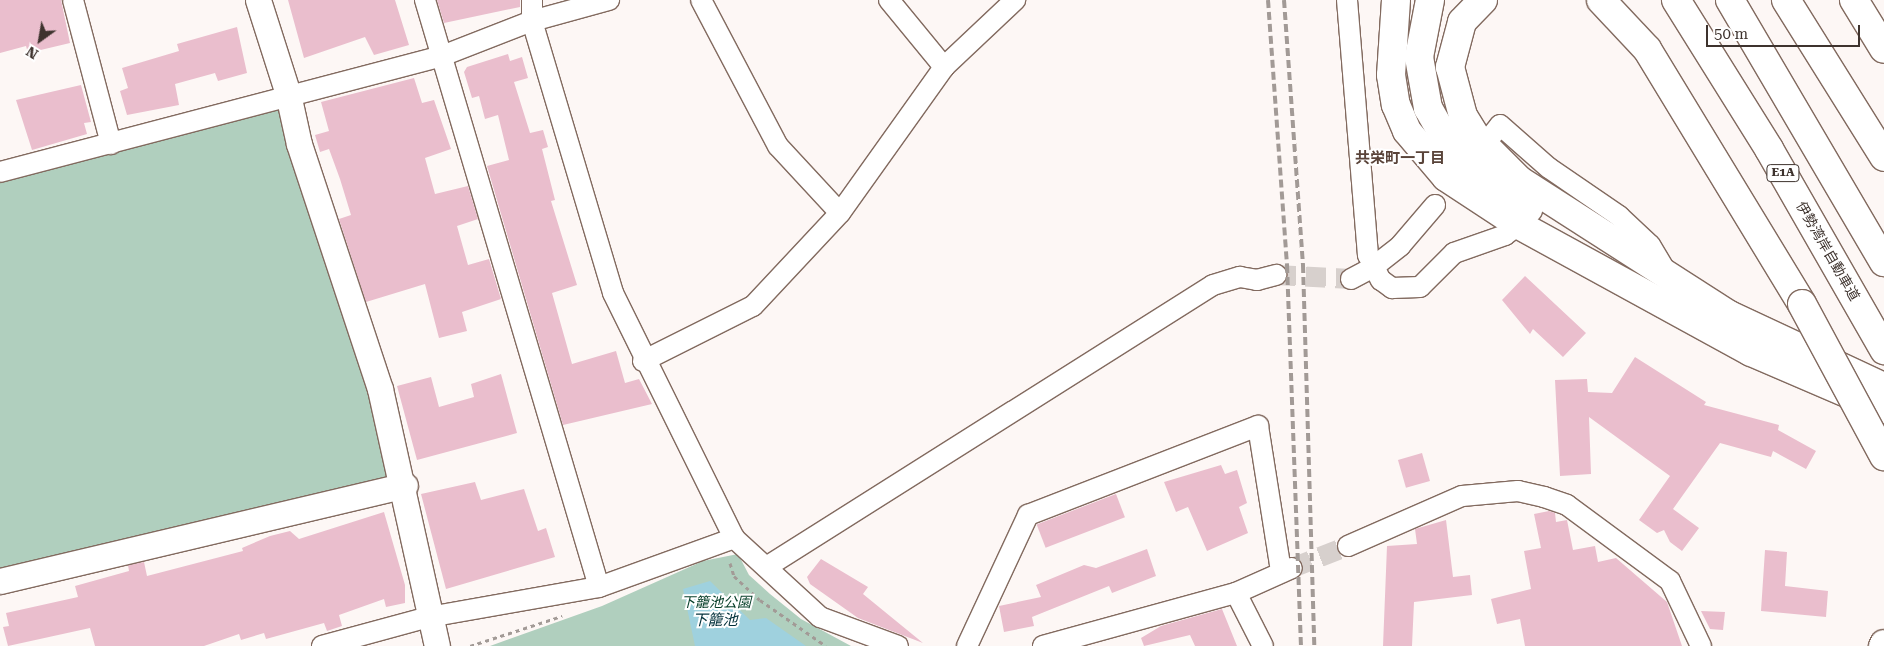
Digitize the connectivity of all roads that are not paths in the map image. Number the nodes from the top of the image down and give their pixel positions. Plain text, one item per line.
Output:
1 (73, 0) edge
2 (258, 0) edge
3 (425, 0) edge
4 (532, 0) edge
5 (609, 0) edge
6 (701, 0) edge
7 (889, 0) edge
8 (1015, 0) edge
9 (1346, 0) edge
10 (1396, 0) edge
11 (1430, 0) edge
12 (1483, 0) edge
13 (1601, 0) edge
14 (1616, 0) edge
15 (1676, 0) edge
16 (1730, 0) edge
17 (1786, 0) edge
18 (1854, 0) edge
19 (532, 21) junction
20 (1647, 49) junction
21 (1884, 49) edge
22 (442, 56) junction
23 (944, 67) junction
24 (288, 94) junction
25 (1496, 130) dead end
26 (110, 144) junction
27 (1884, 157) edge
28 (0, 171) edge
29 (1436, 205) dead end
30 (840, 213) junction
31 (1519, 225) junction
32 (1884, 262) edge
33 (1372, 268) junction
34 (1667, 274) junction
35 (1276, 275) tunnel mouth
36 (1350, 278) tunnel mouth
37 (1731, 316) junction
38 (1884, 350) edge
39 (643, 361) junction
40 (1884, 387) edge
41 (1884, 409) edge
42 (1884, 456) edge
43 (405, 485) junction
44 (727, 540) junction
45 (1348, 546) tunnel mouth
46 (768, 566) junction
47 (0, 581) edge
48 (599, 587) junction
49 (1236, 593) junction
50 (429, 617) junction
51 (322, 646) edge
52 (438, 646) edge
53 (898, 646) edge
54 (967, 646) edge
55 (1043, 646) edge
56 (1263, 646) edge
57 (1701, 646) edge

1 - 26 street
2 - 24 street
3 - 22 street
4 - 19 street
5 - 19 street
6 - 30 street
7 - 23 street
8 - 23 street
9 - 33 street
10 - 31 highway
11 - 37 highway
12 - 34 highway
13 - 20 highway
14 - 20 highway
15 - 38 highway, 伊勢湾岸自動車道 / E1A
16 - 32 highway
17 - 27 highway
18 - 21 highway
19 - 22 street
19 - 39 street
20 - 42 highway, bridge
22 - 24 street
22 - 48 street
23 - 30 street
24 - 26 street
24 - 43 street
25 - 34 street
26 - 28 street
29 - 33 street
30 - 39 street
31 - 33 street
31 - 41 highway
33 - 36 street
34 - 37 highway
35 - 46 street
37 - 40 highway
39 - 44 street
43 - 47 street
43 - 50 street
44 - 46 street
44 - 48 street
45 - 57 street
46 - 53 street
48 - 50 street
49 - 54 street
49 - 55 street
49 - 56 street
50 - 51 street
50 - 52 street

